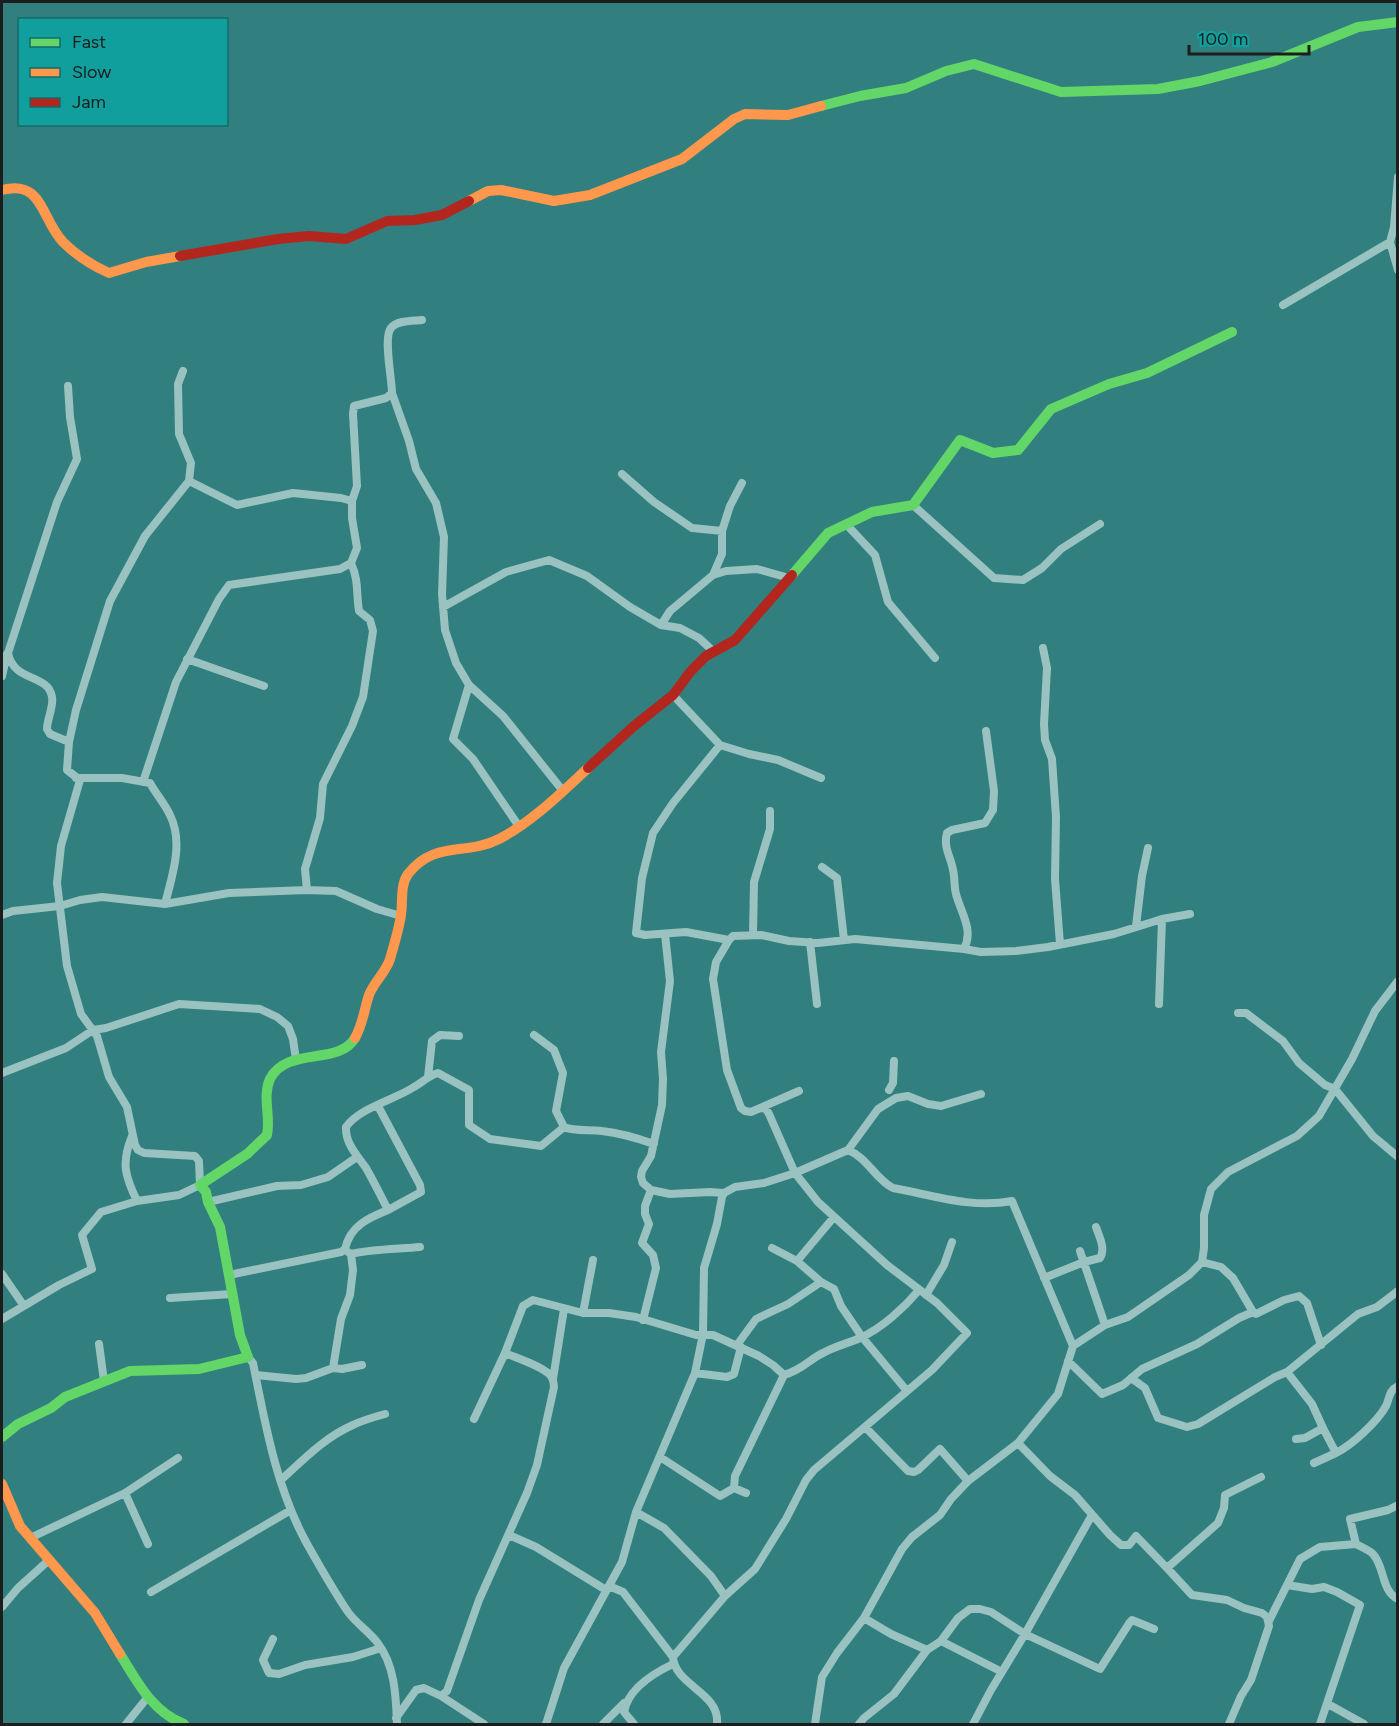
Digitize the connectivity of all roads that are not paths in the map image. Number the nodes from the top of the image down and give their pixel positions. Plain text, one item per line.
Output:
1 (1398, 22) edge
2 (1398, 177) edge
3 (2, 190) edge
4 (1390, 242) junction
5 (1398, 270) edge
6 (1283, 305) dead end
7 (422, 320) dead end
8 (1233, 332) dead end
9 (183, 371) dead end
10 (68, 386) dead end
11 (392, 393) junction
12 (622, 474) dead end
13 (189, 481) junction
14 (742, 483) dead end
15 (352, 501) junction
16 (913, 506) junction
17 (846, 524) junction
18 (1100, 524) dead end
19 (723, 531) junction
20 (351, 563) junction
21 (712, 575) junction
22 (789, 578) junction
23 (443, 607) junction
24 (662, 625) junction
25 (1043, 648) dead end
26 (714, 652) junction
27 (8, 653) junction
28 (935, 658) dead end
29 (187, 659) junction
30 (2, 676) edge
31 (469, 685) junction
32 (264, 686) dead end
33 (673, 695) junction
34 (986, 731) dead end
35 (69, 742) junction
36 (720, 745) junction
37 (76, 778) junction
38 (821, 778) dead end
39 (143, 782) junction
40 (562, 791) junction
41 (770, 811) dead end
42 (519, 825) junction
43 (1148, 848) dead end
44 (822, 867) dead end
45 (307, 890) junction
46 (165, 904) junction
47 (60, 906) junction
48 (1190, 914) dead end
49 (2, 915) edge
50 (402, 916) junction
51 (1162, 919) junction
52 (1136, 926) junction
53 (665, 934) junction
54 (753, 935) junction
55 (729, 940) junction
56 (844, 940) junction
57 (810, 942) junction
58 (1059, 944) junction
59 (964, 949) junction
60 (1398, 981) edge
61 (817, 1004) dead end
62 (1160, 1004) dead end
63 (1238, 1013) dead end
64 (93, 1030) junction
65 (534, 1035) dead end
66 (459, 1036) dead end
67 (297, 1060) junction
68 (894, 1061) dead end
69 (2, 1073) edge
70 (428, 1077) junction
71 (1335, 1089) junction
72 (889, 1090) junction
73 (799, 1091) dead end
74 (981, 1094) dead end
75 (896, 1098) junction
76 (885, 1105) junction
77 (378, 1106) junction
78 (762, 1108) junction
79 (564, 1127) junction
80 (132, 1136) junction
81 (654, 1144) junction
82 (849, 1150) junction
83 (357, 1157) junction
84 (1398, 1157) edge
85 (795, 1173) junction
86 (200, 1185) junction
87 (651, 1190) junction
88 (724, 1193) junction
89 (138, 1201) junction
90 (208, 1202) junction
91 (388, 1210) junction
92 (834, 1217) junction
93 (1096, 1227) dead end
94 (952, 1242) dead end
95 (420, 1247) dead end
96 (772, 1248) dead end
97 (348, 1251) junction
98 (1080, 1251) dead end
99 (593, 1260) dead end
100 (797, 1261) junction
101 (1084, 1262) junction
102 (1202, 1262) junction
103 (2, 1274) edge
104 (229, 1275) junction
105 (1044, 1278) junction
106 (820, 1282) junction
107 (1398, 1291) edge
108 (922, 1292) junction
109 (232, 1294) junction
110 (170, 1298) dead end
111 (24, 1306) junction
112 (564, 1309) junction
113 (1253, 1312) junction
114 (582, 1313) junction
115 (2, 1319) edge
116 (643, 1320) junction
117 (1105, 1325) junction
118 (703, 1334) junction
119 (862, 1337) junction
120 (99, 1344) dead end
121 (739, 1346) junction
122 (1072, 1346) junction
123 (1321, 1346) junction
124 (505, 1353) junction
125 (248, 1357) junction
126 (1068, 1361) junction
127 (362, 1365) dead end
128 (333, 1368) junction
129 (1287, 1372) junction
130 (694, 1373) junction
131 (256, 1375) junction
132 (784, 1376) junction
133 (1131, 1378) junction
134 (553, 1379) junction
135 (104, 1381) junction
136 (1398, 1386) edge
137 (907, 1391) junction
138 (385, 1414) dead end
139 (474, 1419) dead end
140 (865, 1427) junction
141 (1323, 1428) junction
142 (2, 1437) edge
143 (1296, 1438) dead end
144 (1018, 1443) junction
145 (1336, 1454) junction
146 (660, 1457) junction
147 (178, 1458) dead end
148 (1314, 1463) dead end
149 (1261, 1477) dead end
150 (281, 1480) junction
151 (968, 1481) junction
152 (2, 1484) edge
153 (734, 1488) junction
154 (125, 1493) junction
155 (746, 1493) dead end
156 (1398, 1504) edge
157 (291, 1510) junction
158 (636, 1512) junction
159 (1092, 1515) junction
160 (509, 1535) junction
161 (30, 1538) junction
162 (148, 1544) dead end
163 (1356, 1544) junction
164 (49, 1560) junction
165 (1167, 1568) junction
166 (1287, 1585) junction
167 (608, 1588) junction
168 (151, 1592) dead end
169 (725, 1596) junction
170 (1398, 1599) edge
171 (2, 1607) edge
172 (864, 1618) junction
173 (1269, 1621) junction
174 (1154, 1629) dead end
175 (1025, 1634) junction
176 (273, 1639) dead end
177 (941, 1641) junction
178 (381, 1648) junction
179 (927, 1650) junction
180 (673, 1660) junction
181 (1002, 1672) junction
182 (441, 1696) junction
183 (147, 1698) junction
184 (626, 1702) junction
185 (1328, 1704) junction
186 (397, 1721) edge
187 (126, 1725) edge
188 (184, 1725) edge
189 (484, 1725) edge
190 (546, 1725) edge
191 (603, 1725) edge
192 (634, 1725) edge
193 (717, 1725) edge
194 (815, 1725) edge
195 (859, 1725) edge
196 (974, 1725) edge
197 (1229, 1725) edge
198 (1320, 1725) edge
199 (1364, 1725) edge

1 - 3 street
2 - 4 street
4 - 5 street
4 - 6 street
7 - 11 street
8 - 16 street
9 - 13 street
10 - 27 street
11 - 15 street
11 - 23 street
12 - 19 street
13 - 15 street
13 - 35 street
14 - 19 street
15 - 20 street
16 - 17 street
16 - 18 street
17 - 22 street
17 - 28 street
19 - 21 street
20 - 29 street
20 - 45 street
21 - 22 street
21 - 24 street
22 - 26 street
23 - 24 street
23 - 31 street
24 - 26 street
25 - 58 street
26 - 33 street
27 - 30 street
27 - 35 street
29 - 32 street
29 - 39 street
31 - 40 street
31 - 42 street
33 - 36 street
33 - 40 street
34 - 59 street
35 - 37 street
36 - 38 street
36 - 53 street
37 - 39 street
37 - 47 street
39 - 46 street
40 - 42 street
41 - 54 street
42 - 50 street
43 - 52 street
44 - 56 street
45 - 46 street
45 - 50 street
46 - 47 street
47 - 49 street
47 - 64 street
48 - 51 street
50 - 67 street
51 - 52 street
51 - 62 street
52 - 58 street
53 - 55 street
53 - 81 street
54 - 55 street
54 - 57 street
55 - 78 street
56 - 57 street
56 - 59 street
57 - 61 street
58 - 59 street
60 - 71 street
63 - 71 street
64 - 67 street
64 - 69 street
64 - 80 street
65 - 79 street
66 - 70 street
67 - 86 street
68 - 72 street
70 - 77 street
70 - 79 street
71 - 84 street
71 - 102 street
72 - 75 street
72 - 76 street
73 - 78 street
74 - 75 street
75 - 76 street
76 - 82 street
77 - 83 street
77 - 91 street
78 - 85 street
79 - 81 street
80 - 86 street
80 - 89 street
81 - 87 street
82 - 85 street
82 - 105 street
83 - 90 street
83 - 91 street
85 - 88 street
85 - 92 street
86 - 89 street
86 - 90 street
87 - 88 street
87 - 116 street
88 - 118 street
89 - 111 street
90 - 104 street
91 - 97 street
92 - 100 street
92 - 108 street
93 - 101 street
94 - 108 street
95 - 97 street
96 - 100 street
97 - 104 street
97 - 128 street
98 - 101 street
99 - 114 street
100 - 106 street
101 - 105 street
101 - 117 street
102 - 113 street
102 - 117 street
103 - 111 street
104 - 109 street
105 - 122 street
106 - 119 street
106 - 121 street
107 - 123 street
108 - 119 street
108 - 137 street
109 - 110 street
109 - 125 street
111 - 115 street
112 - 114 street
112 - 124 street
112 - 134 street
113 - 123 street
113 - 133 street
114 - 116 street
116 - 118 street
117 - 122 street
118 - 121 street
118 - 130 street
119 - 132 street
119 - 137 street
120 - 135 street
121 - 130 street
121 - 132 street
122 - 126 street
123 - 129 street
124 - 134 street
124 - 139 street
125 - 131 street
125 - 135 street
126 - 133 street
126 - 144 street
127 - 128 street
128 - 131 street
129 - 133 street
129 - 141 street
130 - 146 street
131 - 150 street
132 - 153 street
134 - 160 street
135 - 142 street
136 - 145 street
137 - 140 street
138 - 150 street
140 - 151 street
140 - 169 street
141 - 143 street
141 - 145 street
144 - 151 street
144 - 159 street
145 - 148 street
146 - 153 street
146 - 158 street
147 - 154 street
149 - 165 street
150 - 157 street
151 - 172 street
152 - 161 street
153 - 155 street
154 - 161 street
154 - 162 street
156 - 163 street
157 - 168 street
157 - 178 street
158 - 167 street
158 - 169 street
159 - 165 street
159 - 175 street
160 - 167 street
160 - 182 street
161 - 164 street
163 - 166 street
163 - 170 street
164 - 171 street
164 - 183 street
165 - 173 street
166 - 173 street
166 - 185 street
167 - 180 street
167 - 190 street
169 - 180 street
172 - 179 street
172 - 194 street
173 - 197 street
174 - 175 street
175 - 177 street
175 - 181 street
176 - 178 street
177 - 179 street
177 - 181 street
178 - 186 street
179 - 195 street
180 - 184 street
180 - 193 street
181 - 196 street
182 - 186 street
182 - 189 street
183 - 187 street
183 - 188 street
184 - 191 street
184 - 192 street
185 - 198 street
185 - 199 street

